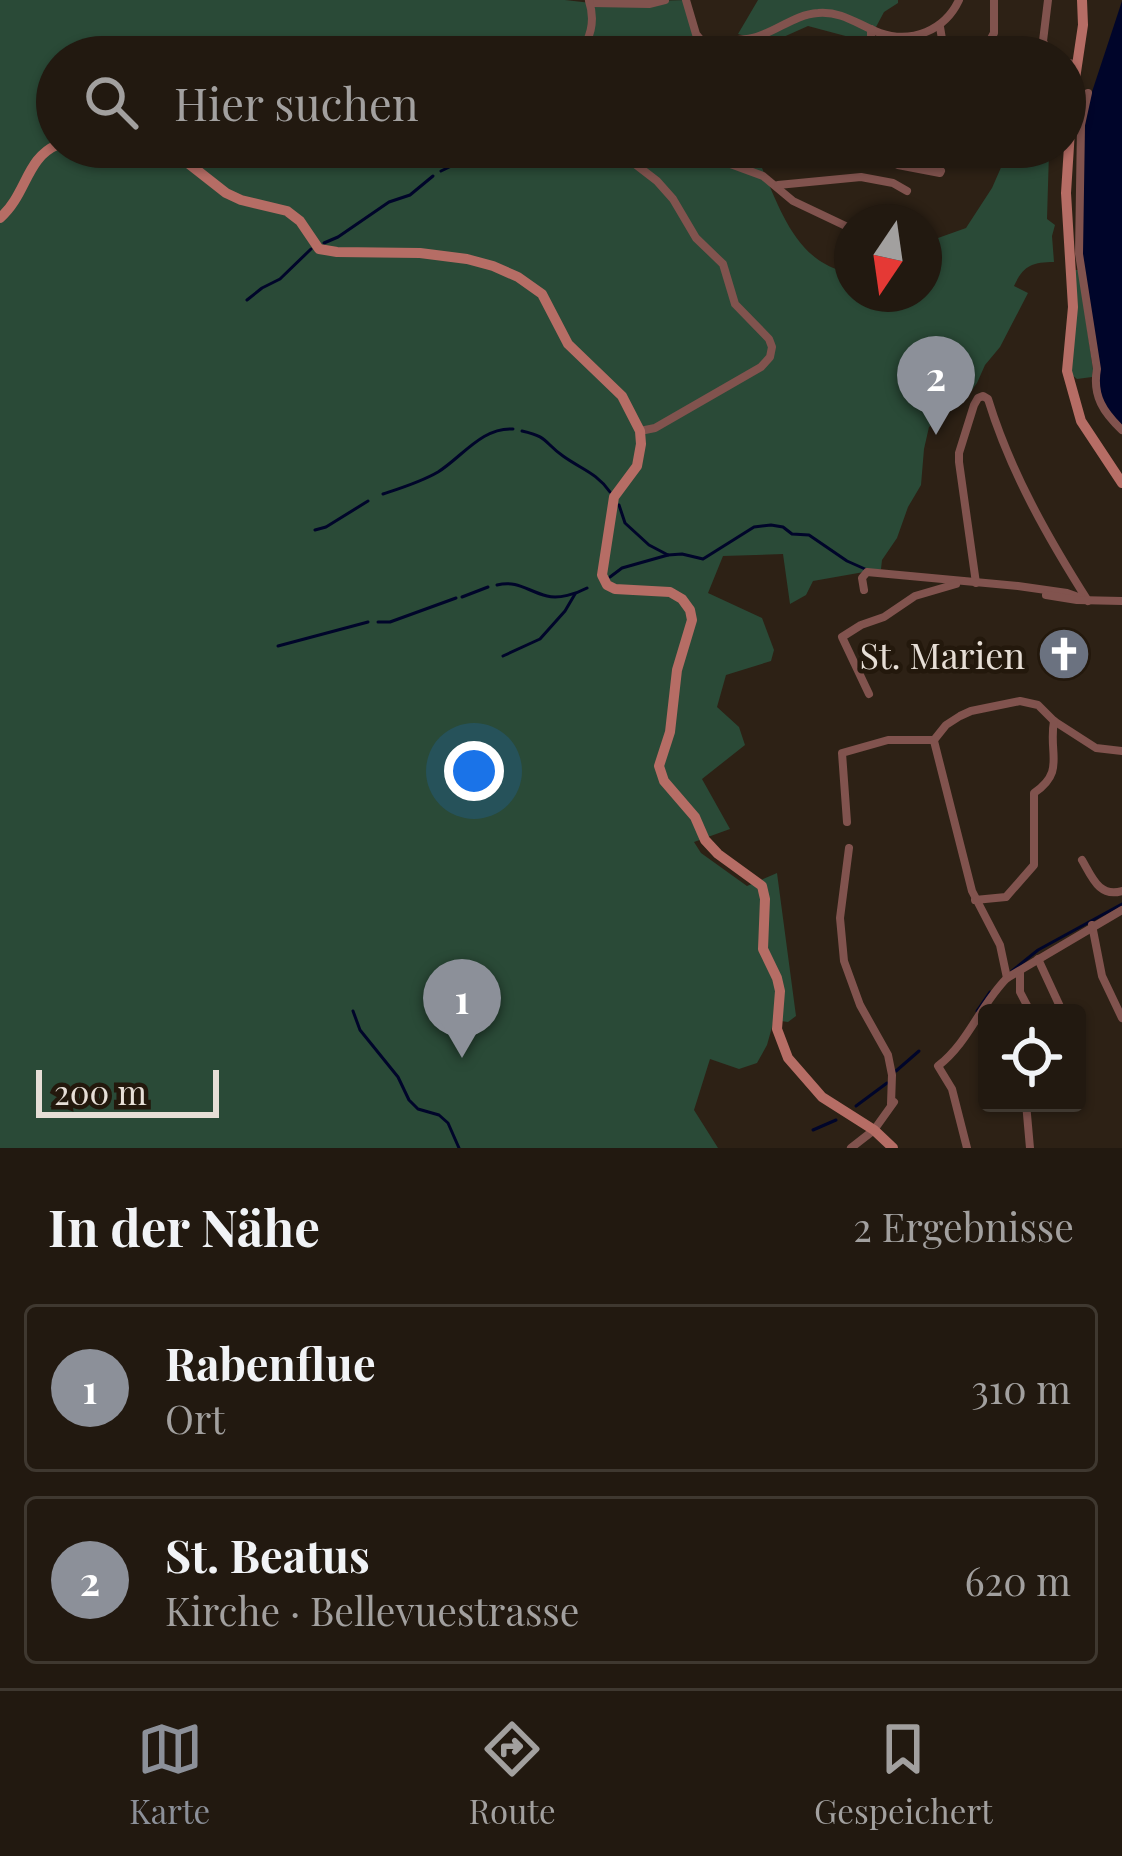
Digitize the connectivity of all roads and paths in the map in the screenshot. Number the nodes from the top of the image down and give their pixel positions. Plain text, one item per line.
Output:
1 (665, 0) edge
2 (686, 0) edge
3 (959, 0) edge
4 (994, 0) edge
5 (1048, 0) edge
6 (1082, 0) edge
7 (590, 2) edge
8 (940, 27) junction
9 (871, 29) junction
10 (588, 36) edge
11 (698, 36) edge
12 (757, 36) edge
13 (871, 36) edge
14 (941, 36) edge
15 (992, 36) edge
16 (1044, 36) edge
17 (1079, 36) edge
18 (1088, 93) dead end
19 (1086, 102) edge
20 (36, 161) edge
21 (194, 168) edge
22 (640, 168) edge
23 (744, 168) edge
24 (914, 168) edge
25 (937, 168) edge
26 (1067, 168) edge
27 (1080, 168) edge
28 (776, 185) junction
29 (907, 191) dead end
30 (0, 199) edge
31 (17, 200) junction
32 (0, 218) edge
33 (834, 220) edge
34 (1122, 430) edge
35 (640, 431) junction
36 (1122, 483) edge
37 (922, 577) junction
38 (960, 581) junction
39 (976, 583) junction
40 (864, 590) dead end
41 (922, 593) junction
42 (1088, 601) junction
43 (1122, 601) edge
44 (869, 694) dead end
45 (1054, 722) junction
46 (934, 740) junction
47 (1122, 751) edge
48 (847, 823) dead end
49 (849, 848) dead end
50 (1082, 860) dead end
51 (1122, 891) edge
52 (975, 900) junction
53 (1122, 910) edge
54 (1093, 925) junction
55 (1038, 959) junction
56 (1020, 970) junction
57 (1007, 978) junction
58 (989, 1004) edge
59 (1026, 1004) edge
60 (1059, 1004) edge
61 (1122, 1018) edge
62 (978, 1023) edge
63 (1028, 1112) edge
64 (874, 1130) junction
65 (850, 1148) edge
66 (893, 1148) edge
67 (967, 1148) edge
68 (1030, 1148) edge

1 - 7 street
2 - 11 street
3 - 8 street
4 - 15 street
5 - 16 street
6 - 17 street
7 - 10 street
8 - 9 street
8 - 14 street
9 - 12 street
9 - 13 street
18 - 19 street
20 - 31 street
21 - 35 street
22 - 35 street
23 - 28 street
24 - 25 street
26 - 36 street
27 - 34 street
28 - 29 street
28 - 33 street
30 - 31 street
31 - 32 street
35 - 64 street
37 - 38 street
37 - 40 street
37 - 41 street
38 - 39 street
38 - 41 street
39 - 42 street
39 - 42 street
41 - 44 street
42 - 43 street
45 - 46 street
45 - 47 street
45 - 52 street
46 - 48 street
46 - 52 street
49 - 64 street
50 - 51 street
52 - 57 street
53 - 54 street
54 - 55 street
54 - 61 street
55 - 56 street
55 - 60 street
56 - 57 street
56 - 59 street
57 - 58 street
62 - 67 street
63 - 68 street
64 - 65 street
64 - 66 street

